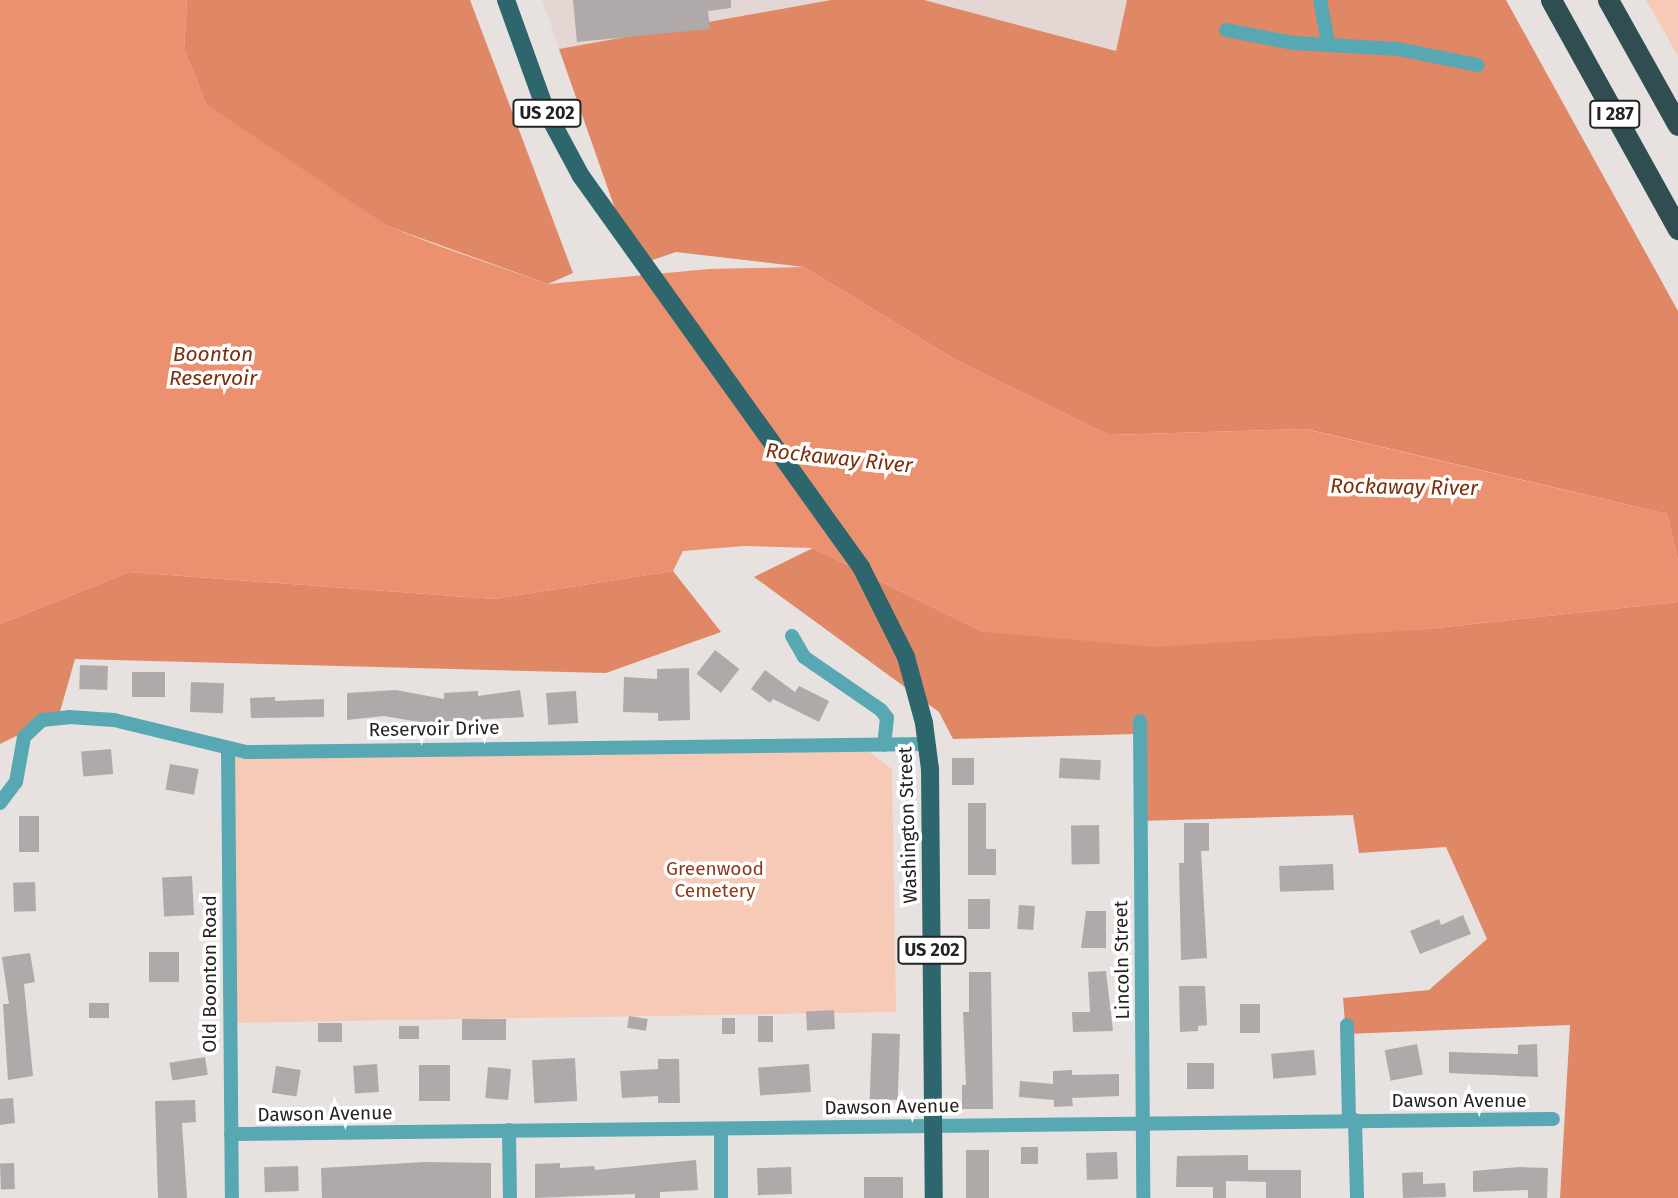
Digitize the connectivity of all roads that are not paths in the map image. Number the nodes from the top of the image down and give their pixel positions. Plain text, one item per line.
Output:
1 (506, 0) edge
2 (1320, 0) edge
3 (1551, 0) edge
4 (1608, 0) edge
5 (1226, 30) dead end
6 (1328, 42) junction
7 (1477, 65) dead end
8 (1678, 125) edge
9 (1678, 229) edge
10 (792, 636) dead end
11 (1140, 721) dead end
12 (928, 744) junction
13 (884, 745) junction
14 (228, 750) junction
15 (0, 803) edge
16 (1347, 1025) dead end
17 (1553, 1119) dead end
18 (1352, 1120) junction
19 (1143, 1122) junction
20 (934, 1126) junction
21 (721, 1129) junction
22 (509, 1130) junction
23 (231, 1133) junction
24 (232, 1198) edge
25 (510, 1198) edge
26 (721, 1198) edge
27 (934, 1198) edge
28 (1143, 1198) edge
29 (1357, 1198) edge

1 - 12 main road, Washington Street / US 202
2 - 6 street
3 - 9 highway, I 287
4 - 8 highway, I 287
5 - 6 street
6 - 7 street
10 - 13 street, Washington Street
11 - 19 street, Lincoln Street
12 - 13 street, Reservoir Drive
12 - 20 main road, Washington Street / US 202
13 - 14 street, Reservoir Drive
14 - 15 street, Reservoir Drive
14 - 23 street, Old Boonton Road
16 - 18 street
17 - 18 street, Dawson Avenue
18 - 19 street, Dawson Avenue
18 - 29 street
19 - 20 street, Dawson Avenue
19 - 28 street, Lincoln Street
20 - 21 street, Dawson Avenue
20 - 27 main road, Washington Street / US 202
21 - 22 street, Dawson Avenue
21 - 26 street
22 - 23 street, Dawson Avenue
22 - 25 street
23 - 24 street, Old Boonton Road

